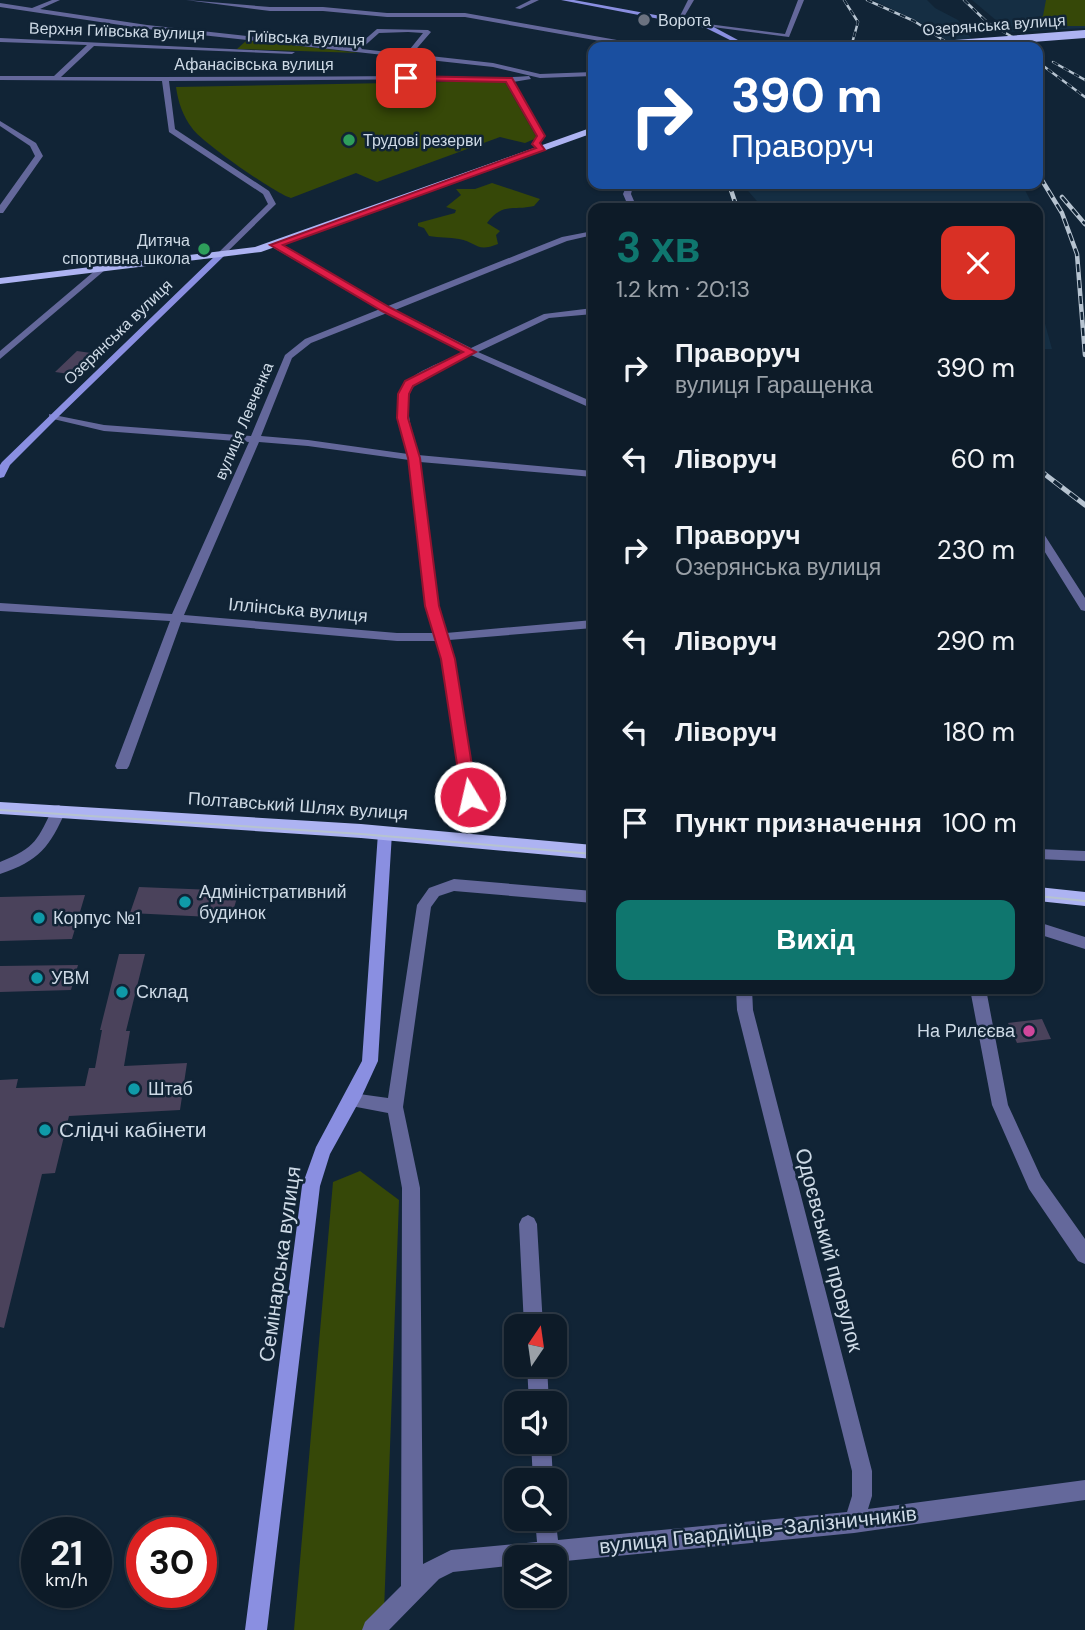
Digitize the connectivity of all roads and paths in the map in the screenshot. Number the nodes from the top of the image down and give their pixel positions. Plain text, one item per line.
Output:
1 (57, 0) edge
2 (189, 0) edge
3 (536, 0) edge
4 (564, 0) edge
5 (691, 0) edge
6 (800, 0) edge
7 (0, 5) edge
8 (518, 8) dead end
9 (31, 11) junction
10 (166, 18) dead end
11 (679, 22) junction
12 (708, 26) junction
13 (147, 27) junction
14 (1085, 34) edge
15 (0, 40) edge
16 (604, 42) edge
17 (719, 42) edge
18 (738, 42) edge
19 (974, 42) edge
20 (92, 44) junction
21 (233, 50) joint
22 (355, 51) junction
23 (377, 54) junction
24 (407, 56) junction
25 (588, 74) edge
26 (540, 76) junction
27 (0, 78) edge
28 (56, 78) junction
29 (165, 78) junction
30 (509, 80) junction
31 (0, 123) edge
32 (588, 132) edge
33 (542, 148) junction
34 (0, 211) edge
35 (588, 234) edge
36 (275, 245) junction
37 (220, 256) junction
38 (101, 270) junction
39 (0, 281) edge
40 (386, 309) junction
41 (588, 312) edge
42 (471, 352) junction
43 (0, 356) edge
44 (588, 404) edge
45 (53, 416) junction
46 (255, 439) junction
47 (414, 458) junction
48 (588, 474) edge
49 (0, 475) edge
50 (1043, 542) edge
51 (0, 607) edge
52 (1085, 607) edge
53 (177, 618) junction
54 (588, 624) edge
55 (443, 637) junction
56 (122, 766) dead end
57 (470, 797) dead end
58 (0, 808) edge
59 (59, 810) junction
60 (385, 833) junction
61 (588, 852) edge
62 (1043, 854) edge
63 (1085, 856) edge
64 (0, 868) edge
65 (1043, 895) edge
66 (588, 897) edge
67 (1085, 899) edge
68 (1043, 930) edge
69 (1085, 943) edge
70 (744, 994) edge
71 (979, 994) edge
72 (352, 1100) junction
73 (395, 1107) junction
74 (528, 1224) dead end
75 (1085, 1255) edge
76 (533, 1314) edge
77 (1085, 1490) edge
78 (854, 1522) junction
79 (567, 1551) edge
80 (504, 1557) edge
81 (412, 1589) junction
82 (256, 1630) edge
83 (373, 1630) edge

1 - 9 street
2 - 16 street
3 - 8 street
4 - 11 main road
5 - 11 street
6 - 12 street
7 - 9 street, Гиївська вулиця
9 - 13 street, Гиївська вулиця
10 - 13 street
11 - 12 main road
12 - 17 street
12 - 18 main road
13 - 22 street, Гиївська вулиця
14 - 19 main road, Озерянська вулиця, bridge
15 - 20 street, Верхня Гиївська вулиця
20 - 21 street, Верхня Гиївська вулиця
20 - 28 street
21 - 23 street, Гиївська вулиця
22 - 23 street, Гиївська вулиця
22 - 24 street
23 - 24 street, Гиївська вулиця
24 - 26 street, Гиївська вулиця
25 - 26 street, Гиївська вулиця
26 - 30 street, Гиївська вулиця
27 - 28 street, Афанасівська вулиця
28 - 29 street, Афанасівська вулиця
29 - 30 street, Афанасівська вулиця
29 - 37 street
30 - 33 street
31 - 34 street
32 - 33 main road
33 - 36 main road
35 - 40 street, вулиця Левченка
36 - 37 main road
36 - 40 street
37 - 38 main road
37 - 45 main road, Озерянська вулиця
38 - 39 main road
38 - 43 street
40 - 42 street
40 - 46 street, вулиця Левченка
41 - 42 street
42 - 44 street
42 - 47 street
45 - 46 street
45 - 49 main road, Озерянська вулиця
46 - 47 street
46 - 53 street, вулиця Левченка
47 - 48 street
47 - 55 street
50 - 52 street
51 - 53 street, Іллінська вулиця
53 - 55 street, Іллінська вулиця
53 - 56 street, вулиця Левченка
54 - 55 street, Іллінська вулиця
55 - 57 street
58 - 59 main road, Полтавський Шлях вулиця
59 - 60 main road, Полтавський Шлях вулиця
59 - 64 street
60 - 61 main road, Полтавський Шлях вулиця
60 - 72 main road, Семінарська вулиця
62 - 63 street
65 - 67 main road
66 - 73 street
68 - 69 street
70 - 78 street, Одоєвський провулок
71 - 75 street
72 - 73 street
72 - 82 main road, Семінарська вулиця
73 - 81 street
74 - 76 street
77 - 78 street, вулиця Гвардійців-Залізничників
78 - 79 street, вулиця Гвардійців-Залізничників
80 - 81 street, вулиця Гвардійців-Залізничників
81 - 83 street, вулиця Гвардійців-Залізничників

